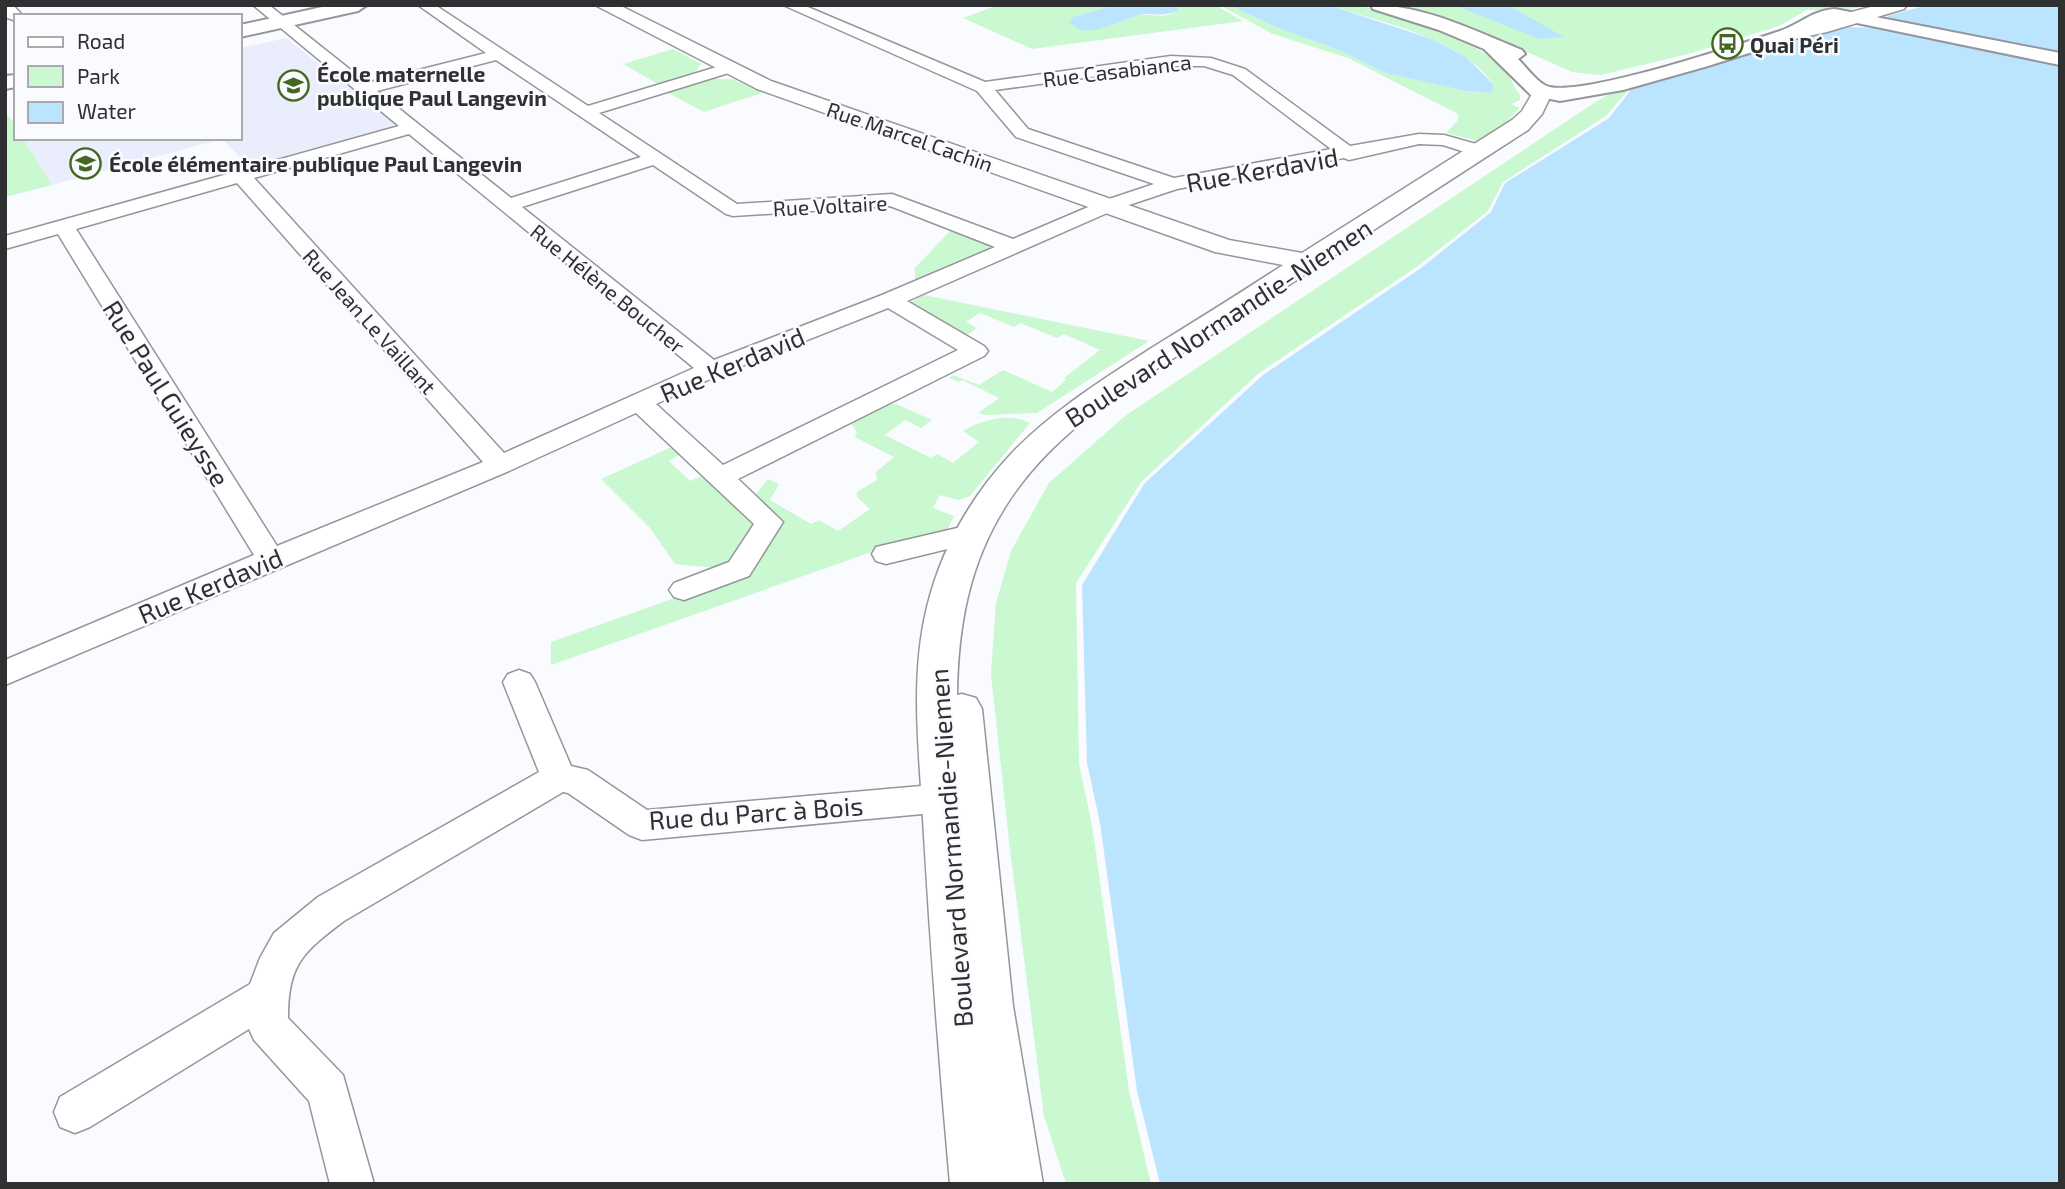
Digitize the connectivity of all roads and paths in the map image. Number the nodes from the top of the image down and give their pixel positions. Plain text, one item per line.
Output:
1 (260, 5) edge
2 (358, 5) edge
3 (425, 5) edge
4 (604, 5) edge
5 (790, 5) edge
6 (1380, 5) edge
7 (1893, 14) edge
8 (288, 26) junction
9 (242, 31) edge
10 (499, 54) junction
11 (2060, 59) edge
12 (729, 68) junction
13 (983, 87) junction
14 (1555, 88) junction
15 (365, 89) junction
16 (585, 112) junction
17 (411, 128) junction
18 (1480, 151) junction
19 (1349, 154) junction
20 (654, 159) junction
21 (241, 176) junction
22 (1172, 184) junction
23 (506, 206) junction
24 (1107, 206) junction
25 (64, 227) junction
26 (5, 243) edge
27 (1012, 246) junction
28 (1224, 247) junction
29 (1307, 262) junction
30 (1275, 282) junction
31 (890, 300) junction
32 (711, 370) junction
33 (640, 403) junction
34 (500, 465) junction
35 (722, 476) junction
36 (970, 534) junction
37 (886, 554) dead end
38 (271, 559) junction
39 (684, 590) dead end
40 (5, 673) edge
41 (519, 682) dead end
42 (559, 778) junction
43 (944, 798) junction
44 (267, 996) junction
45 (75, 1112) dead end
46 (352, 1184) edge
47 (978, 1184) edge
48 (1015, 1184) edge

1 - 8 street, Rue Hélène Boucher
2 - 8 main road
3 - 10 street, Rue Voltaire
4 - 12 street, Rue Marcel Cachin
5 - 13 street
6 - 14 main road
7 - 11 main road
7 - 14 main road
8 - 9 main road
8 - 15 street, Rue Hélène Boucher
10 - 15 street
10 - 16 street, Rue Voltaire
12 - 16 street
12 - 24 street, Rue Marcel Cachin
13 - 19 street, Rue Casabianca
13 - 22 street
14 - 18 street, Boulevard Normandie-Niemen
14 - 48 street, Boulevard Normandie-Niemen
15 - 17 street, Rue Hélène Boucher
16 - 20 street, Rue Voltaire
17 - 21 street
17 - 23 street, Rue Hélène Boucher
18 - 19 street, Rue Kerdavid
18 - 29 street, Boulevard Normandie-Niemen
19 - 22 street, Rue Kerdavid
20 - 23 street, Rue Hélène Boucher
20 - 27 street, Rue Voltaire
21 - 25 street
21 - 34 street, Rue Jean Le Vaillant
22 - 24 street, Rue Kerdavid
23 - 32 street, Rue Hélène Boucher
24 - 27 street, Rue Kerdavid
24 - 28 street, Rue Marcel Cachin
25 - 26 street
25 - 38 street, Rue Paul Guieysse
27 - 31 street, Rue Kerdavid
28 - 29 street, Rue Marcel Cachin
28 - 30 street, Rue Marcel Cachin
29 - 30 street, Boulevard Normandie-Niemen
30 - 36 street, Boulevard Normandie-Niemen
31 - 32 street, Rue Kerdavid
31 - 35 street
32 - 33 street, Rue Kerdavid
33 - 34 street, Rue Kerdavid
33 - 35 street
34 - 38 street, Rue Kerdavid
35 - 39 street
36 - 37 street
36 - 43 street, Boulevard Normandie-Niemen
38 - 40 street, Rue Kerdavid
41 - 42 street
42 - 43 street, Rue du Parc à Bois
42 - 44 street
43 - 47 street, Boulevard Normandie-Niemen
44 - 45 street
44 - 46 street

